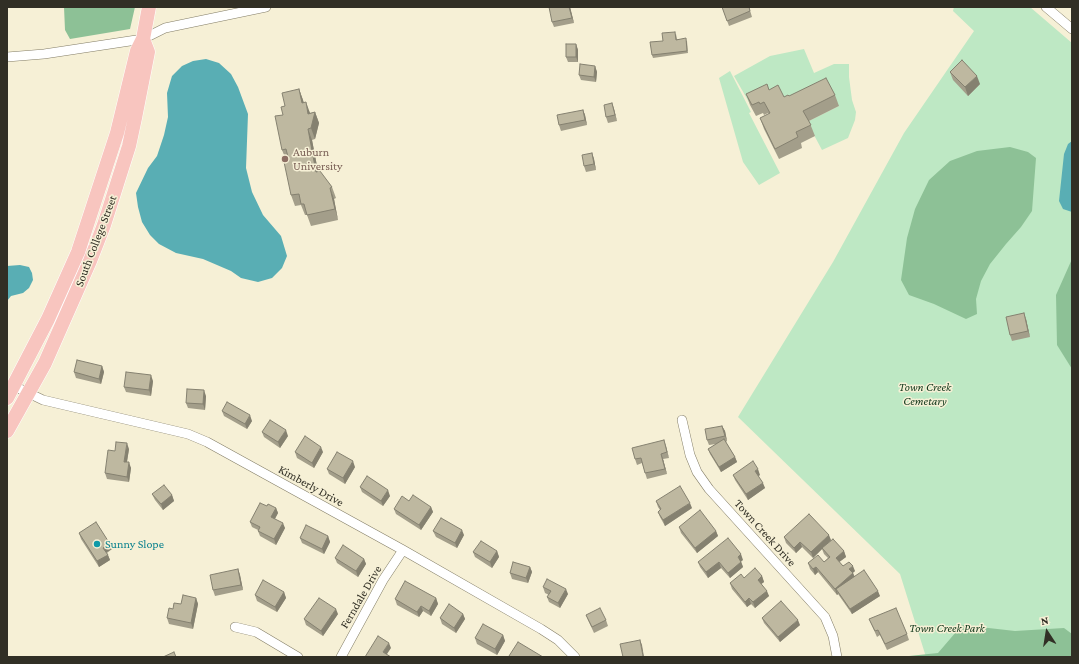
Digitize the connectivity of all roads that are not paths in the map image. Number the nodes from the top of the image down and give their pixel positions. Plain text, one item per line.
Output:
1 (149, 7) edge
2 (266, 7) edge
3 (1046, 7) edge
4 (1072, 29) edge
5 (143, 39) junction
6 (7, 57) edge
7 (10, 392) edge
8 (28, 393) junction
9 (682, 420) dead end
10 (7, 431) edge
11 (404, 550) junction
12 (235, 627) dead end
13 (298, 657) edge
14 (342, 657) edge
15 (575, 657) edge
16 (837, 657) edge

1 - 5 main road, South College Street
2 - 5 street
3 - 4 street
5 - 6 street
5 - 7 main road, South College Street
5 - 8 main road, South College Street
7 - 8 street, Kimberly Drive
8 - 10 main road, South College Street
8 - 11 street, Kimberly Drive
9 - 16 street, Town Creek Drive
11 - 14 street, Ferndale Drive
11 - 15 street, Kimberly Drive
12 - 13 street

